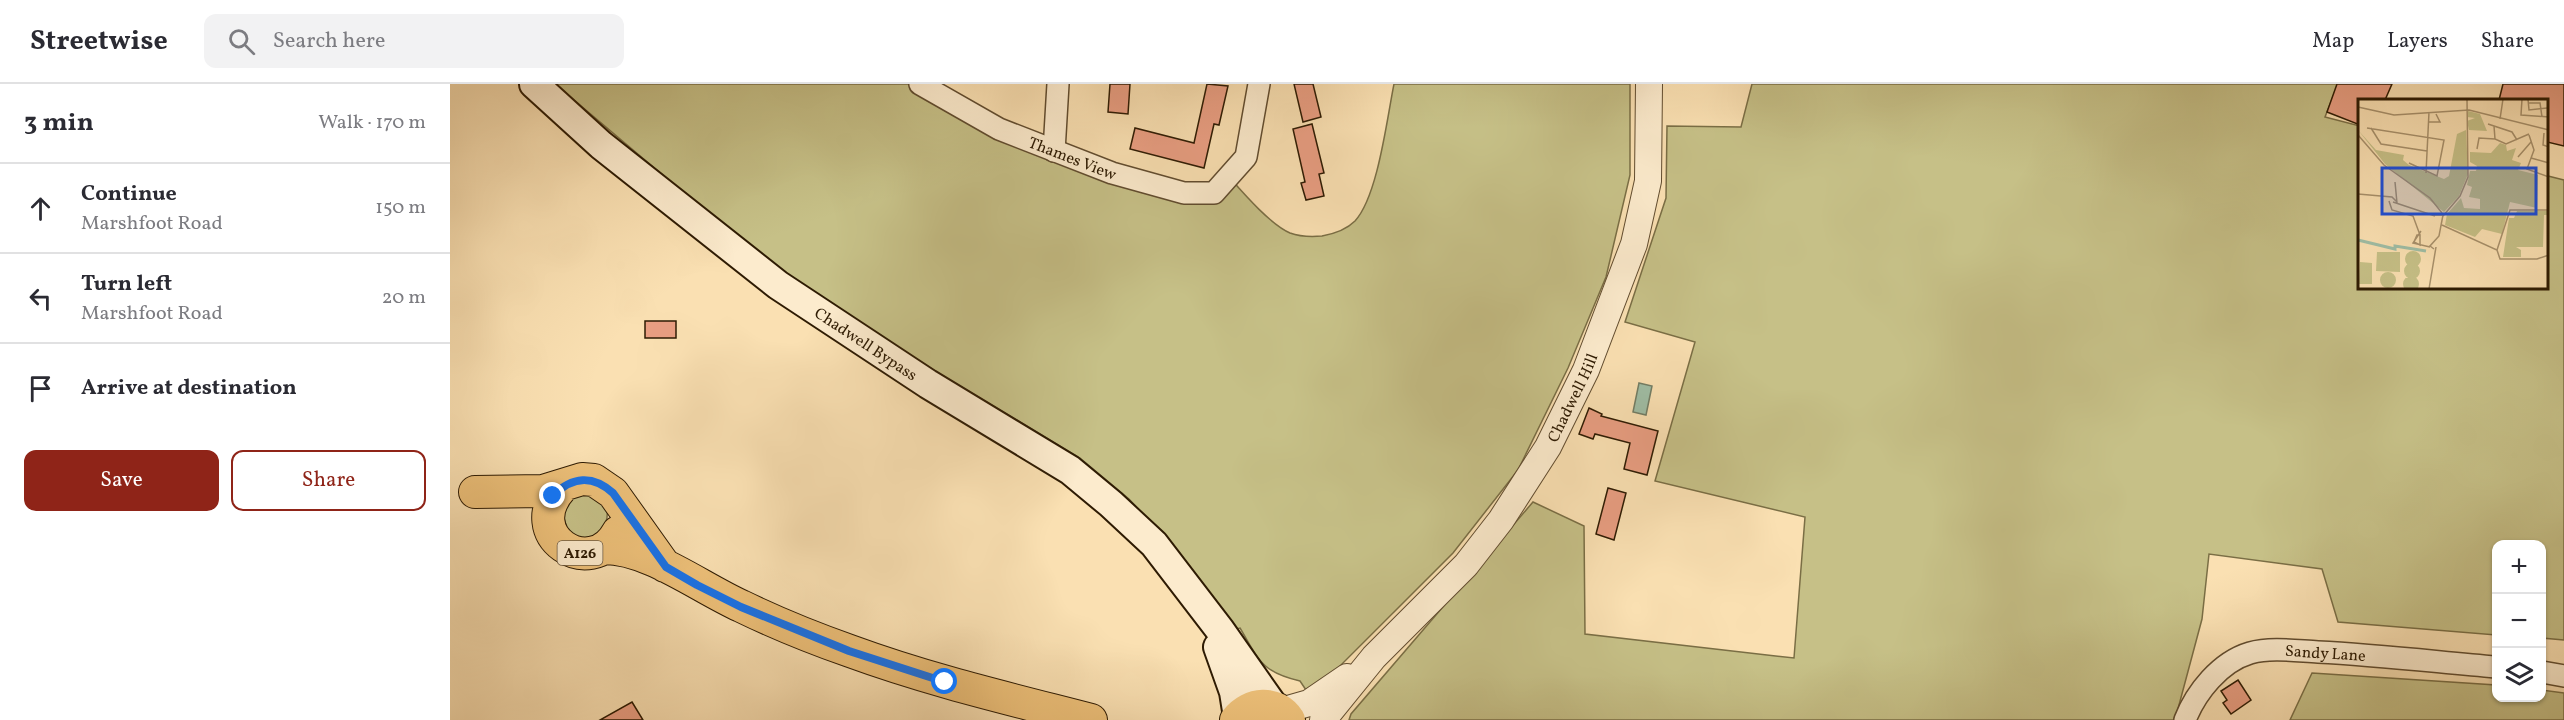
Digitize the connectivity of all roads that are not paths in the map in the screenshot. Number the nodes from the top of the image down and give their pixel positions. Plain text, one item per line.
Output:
1 (534, 84) edge
2 (920, 84) edge
3 (1058, 84) edge
4 (1259, 84) edge
5 (1649, 84) edge
6 (1054, 151) junction
7 (562, 487) junction
8 (463, 489) edge
9 (613, 493) junction
10 (550, 530) junction
11 (604, 548) junction
12 (666, 567) junction
13 (1196, 599) junction
14 (1374, 657) junction
15 (2492, 667) edge
16 (2546, 673) edge
17 (2564, 676) edge
18 (1281, 713) edge
19 (1237, 718) edge
20 (1091, 720) edge
21 (1323, 720) edge
22 (2185, 720) edge

1 - 13 main road, Chadwell Bypass
2 - 6 street, Thames View
3 - 6 street
4 - 6 street, Thames View
5 - 14 street, Chadwell Hill
7 - 8 main road, A126
7 - 9 main road, A126
7 - 10 main road, A126
8 - 10 main road, A126
9 - 11 main road, A126
9 - 12 main road, A126
10 - 11 main road, A126
11 - 12 main road, A126
12 - 20 main road, A126
13 - 18 main road, Chadwell Bypass
13 - 19 main road, Chadwell Bypass
14 - 18 street, Chadwell Hill
14 - 21 street, Chadwell Hill
15 - 22 street, Sandy Lane
16 - 17 street
18 - 19 main road

